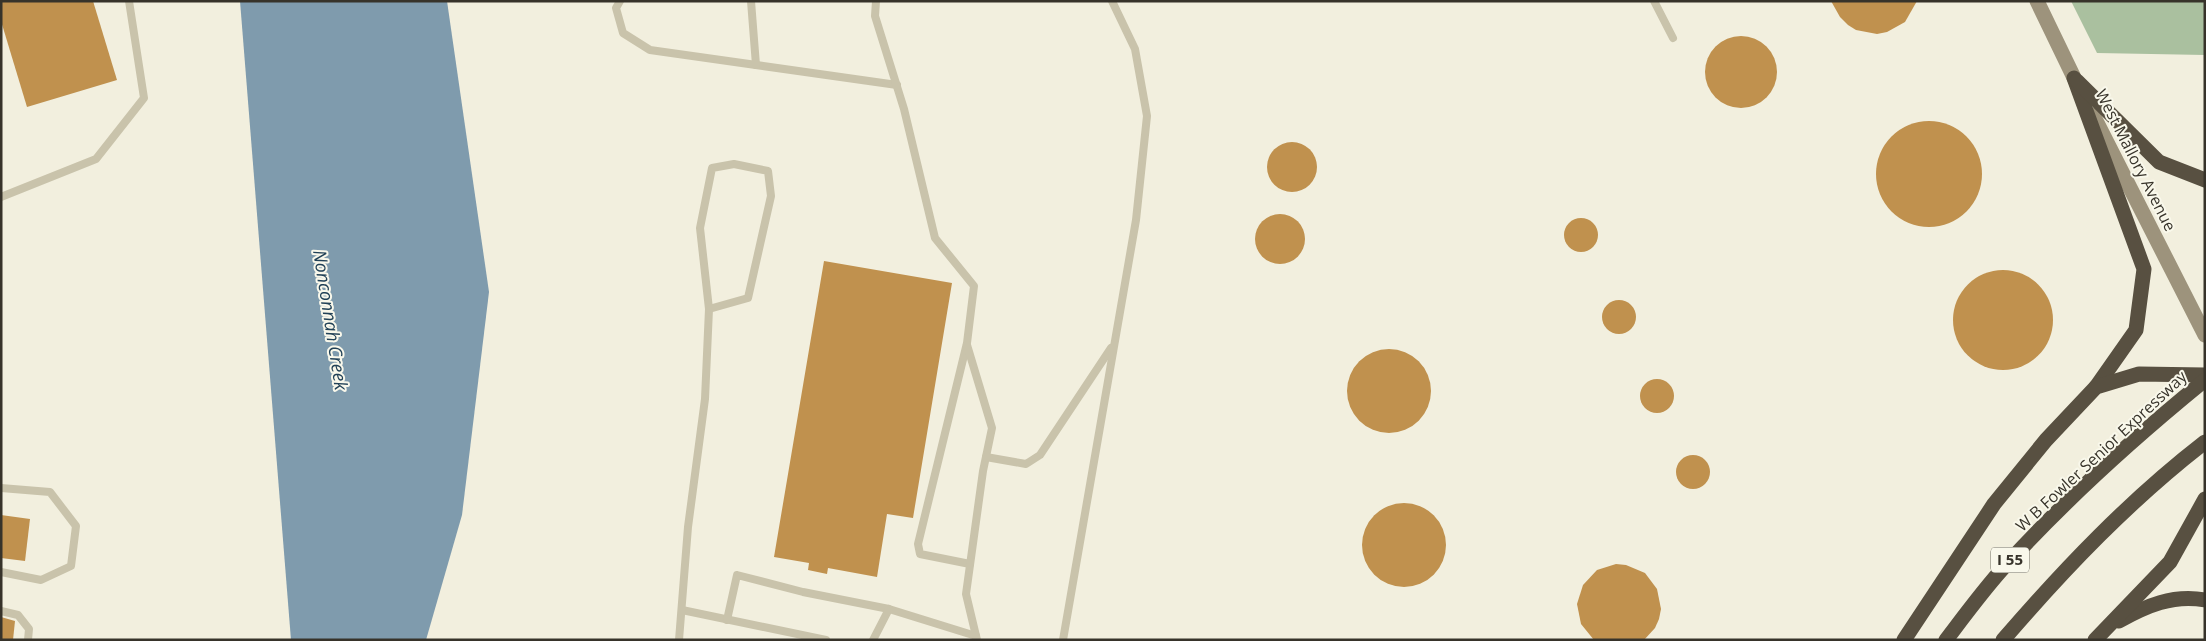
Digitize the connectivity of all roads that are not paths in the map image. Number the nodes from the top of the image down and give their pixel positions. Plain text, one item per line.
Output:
1 (129, 1) edge
2 (620, 1) edge
3 (751, 1) edge
4 (876, 1) edge
5 (1112, 1) edge
6 (1654, 1) edge
7 (2037, 1) edge
8 (1673, 38) dead end
9 (756, 65) junction
10 (2074, 78) junction
11 (897, 85) junction
12 (2205, 180) edge
13 (1, 197) edge
14 (709, 309) junction
15 (2205, 334) edge
16 (967, 343) junction
17 (1114, 344) junction
18 (2205, 375) edge
19 (2205, 380) edge
20 (2096, 387) junction
21 (2205, 442) edge
22 (986, 457) junction
23 (1, 488) edge
24 (2205, 499) edge
25 (970, 564) junction
26 (1, 572) edge
27 (2205, 600) edge
28 (889, 609) junction
29 (682, 610) junction
30 (1, 611) edge
31 (727, 620) junction
32 (2100, 635) edge
33 (976, 638) edge
34 (28, 640) edge
35 (679, 640) edge
36 (826, 640) edge
37 (873, 640) edge
38 (1063, 640) edge
39 (1904, 640) edge
40 (1946, 640) edge
41 (2003, 640) edge

1 - 13 lane
2 - 9 lane
3 - 9 lane
4 - 11 lane
5 - 17 lane
6 - 8 lane
7 - 10 main road, West Mallory Avenue
9 - 11 lane
10 - 12 highway
10 - 15 main road, West Mallory Avenue
10 - 20 highway
11 - 16 lane
14 - 14 lane
14 - 29 lane
16 - 22 lane
16 - 25 lane
17 - 22 lane
17 - 38 lane
18 - 20 highway
19 - 40 highway, W B Fowler Senior Expressway / I 55
20 - 39 highway
21 - 41 highway
22 - 25 lane
23 - 26 lane
24 - 32 highway
25 - 33 lane
27 - 32 highway
28 - 31 lane
28 - 33 lane
28 - 37 lane
29 - 31 lane
29 - 35 lane
30 - 34 lane
31 - 36 lane

